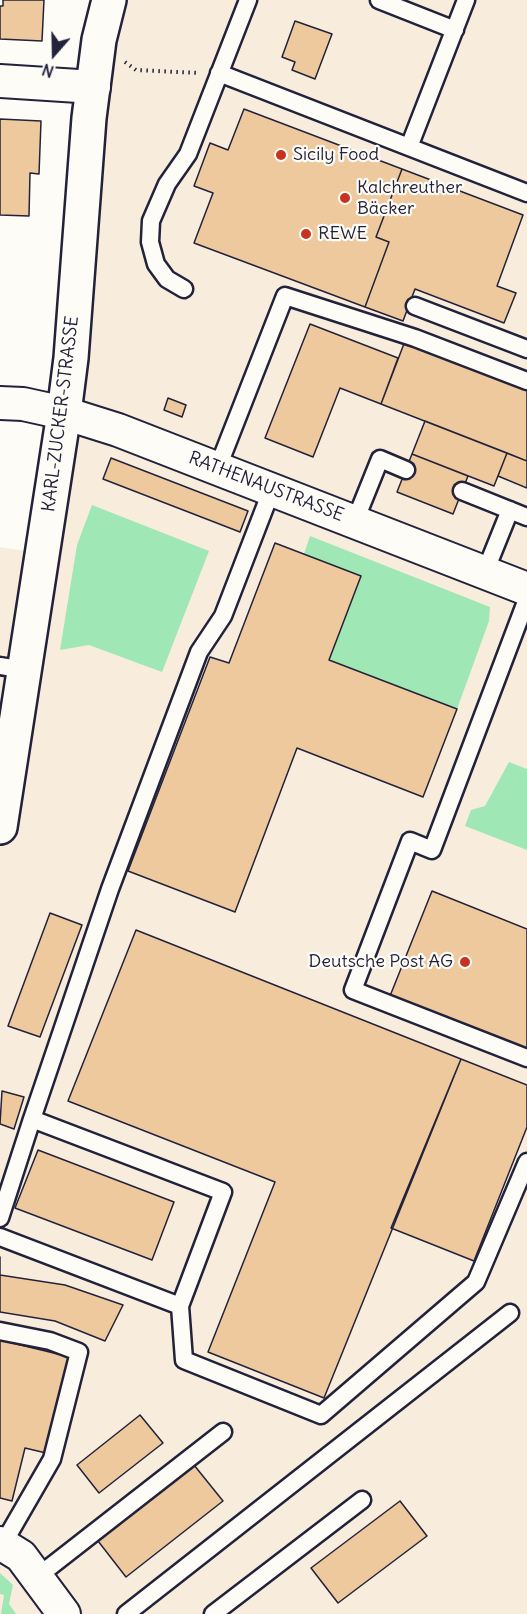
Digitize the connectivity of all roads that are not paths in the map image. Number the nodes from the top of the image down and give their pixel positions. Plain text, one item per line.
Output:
1 (109, 0) edge
2 (248, 0) edge
3 (379, 0) edge
4 (466, 0) edge
5 (455, 30) junction
6 (219, 73) junction
7 (0, 81) edge
8 (94, 87) junction
9 (409, 147) junction
10 (527, 193) edge
11 (184, 289) dead end
12 (415, 306) dead end
13 (527, 349) edge
14 (527, 381) edge
15 (0, 403) edge
16 (64, 413) junction
17 (218, 467) junction
18 (406, 470) dead end
19 (272, 489) junction
20 (462, 491) dead end
21 (510, 510) junction
22 (527, 517) edge
23 (355, 521) junction
24 (485, 572) junction
25 (527, 589) edge
26 (527, 598) edge
27 (12, 668) edge
28 (0, 827) edge
29 (527, 1058) edge
30 (32, 1119) junction
31 (527, 1162) edge
32 (0, 1218) edge
33 (0, 1237) edge
34 (180, 1306) junction
35 (510, 1313) dead end
36 (0, 1331) edge
37 (223, 1432) dead end
38 (362, 1500) dead end
39 (1, 1544) edge
40 (37, 1578) junction
41 (59, 1612) edge
42 (126, 1614) edge
43 (213, 1614) edge

1 - 8 street, KARL-ZUCKER-STRASSE
2 - 6 lane
3 - 5 lane
4 - 5 lane
5 - 9 lane
6 - 9 lane
6 - 11 lane
7 - 8 street
8 - 16 street, KARL-ZUCKER-STRASSE
9 - 10 lane
12 - 13 lane
14 - 17 lane
15 - 16 street, RATHENAUSTRASSE
16 - 17 street, RATHENAUSTRASSE
16 - 27 street, KARL-ZUCKER-STRASSE
17 - 19 street, RATHENAUSTRASSE
18 - 23 lane
19 - 23 street, RATHENAUSTRASSE
19 - 30 lane
20 - 21 lane
21 - 22 lane
21 - 24 lane
23 - 24 street, RATHENAUSTRASSE
24 - 25 street, RATHENAUSTRASSE
26 - 29 lane
27 - 28 street, KARL-ZUCKER-STRASSE
30 - 32 lane
30 - 34 lane
31 - 34 lane
33 - 34 lane
35 - 42 lane
36 - 39 lane
37 - 40 lane
38 - 43 lane
39 - 40 street
40 - 41 street

